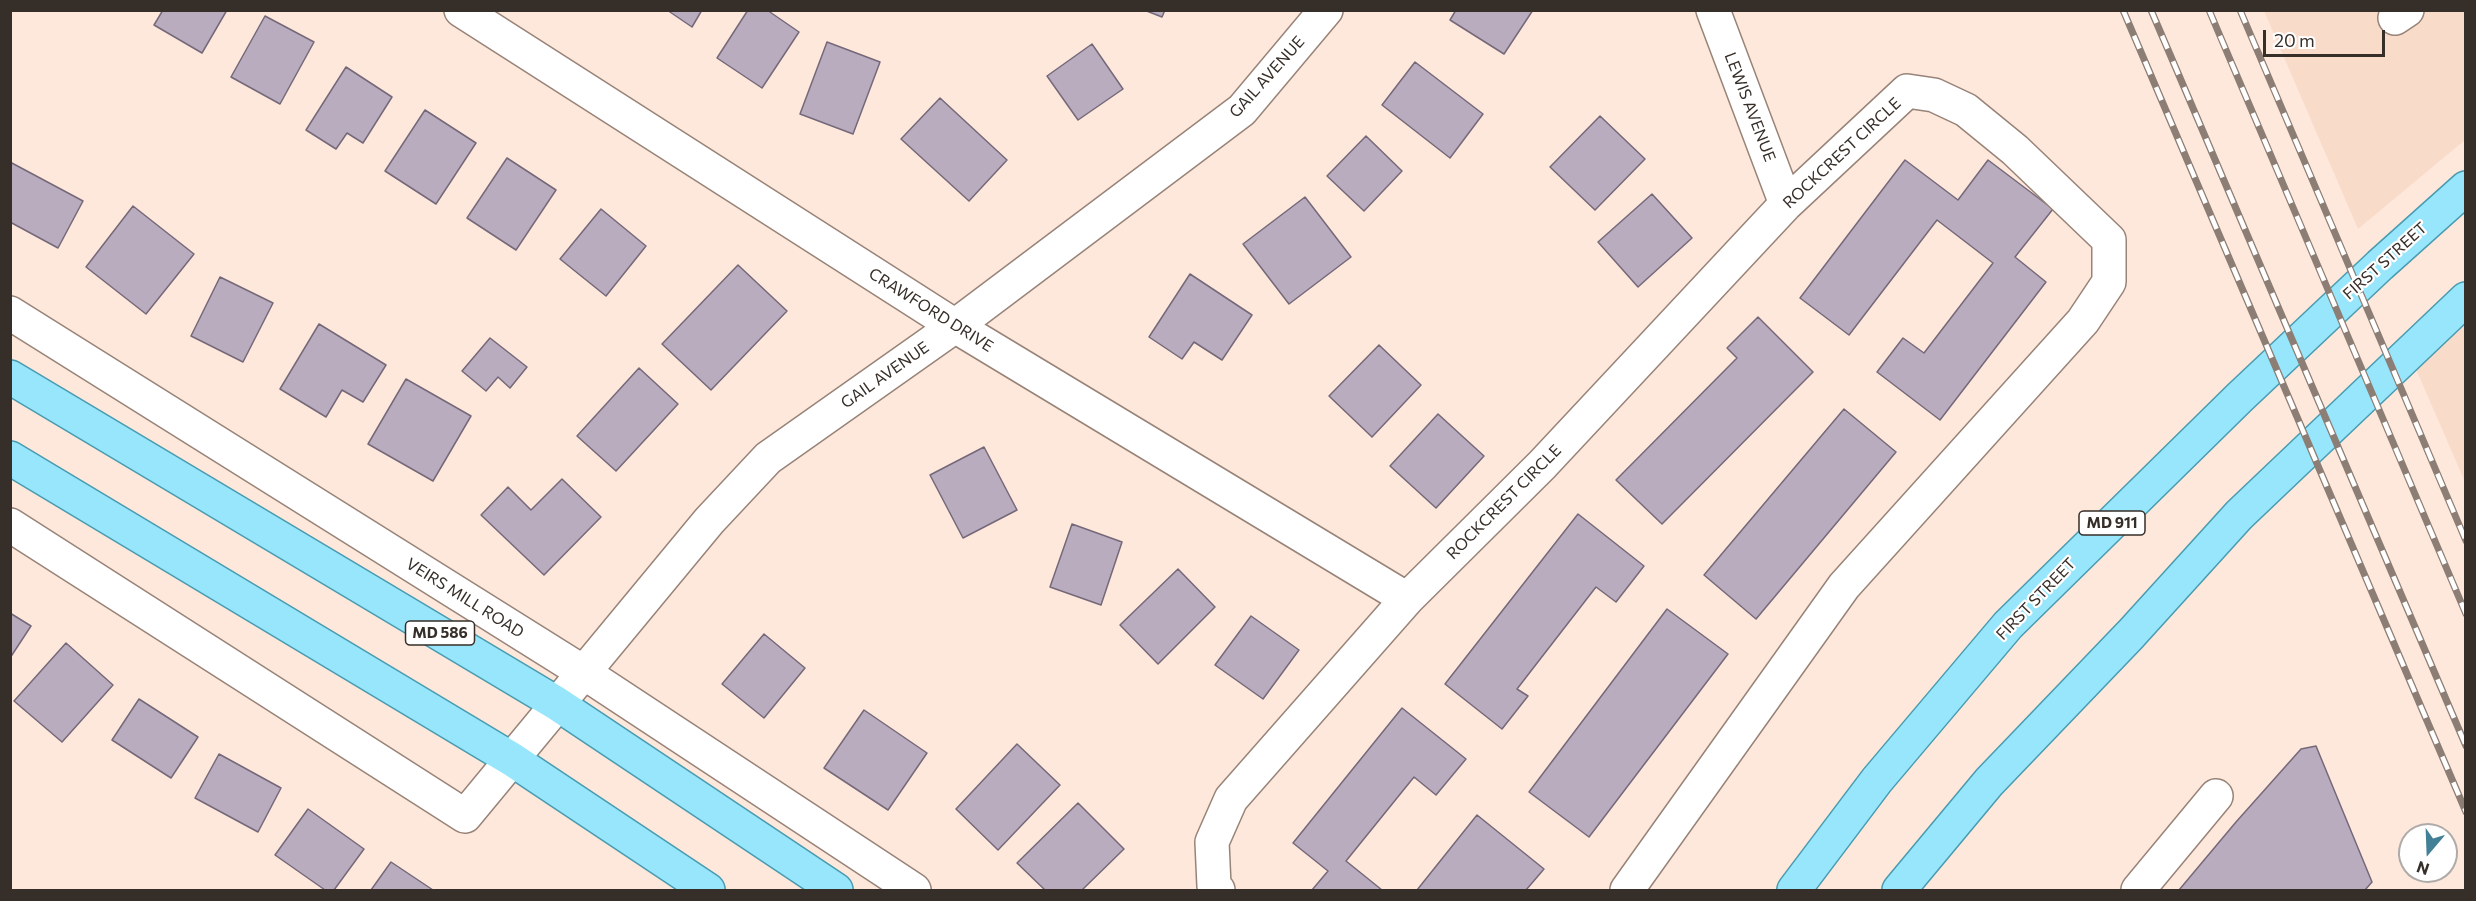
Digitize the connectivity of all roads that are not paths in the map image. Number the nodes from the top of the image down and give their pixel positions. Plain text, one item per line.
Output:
1 (461, 10) edge
2 (1326, 10) edge
3 (1713, 10) edge
4 (2466, 188) edge
5 (1786, 204) junction
6 (2466, 299) edge
7 (10, 313) edge
8 (955, 326) junction
9 (10, 376) edge
10 (10, 458) edge
11 (10, 525) edge
12 (1407, 599) junction
13 (583, 672) junction
14 (556, 703) junction
15 (513, 760) junction
16 (2216, 796) dead end
17 (708, 891) edge
18 (836, 891) edge
19 (914, 891) edge
20 (1218, 891) edge
21 (1627, 891) edge
22 (1794, 891) edge
23 (1899, 891) edge
24 (2138, 891) edge

1 - 8 street, CRAWFORD DRIVE
2 - 8 street, GAIL AVENUE
3 - 5 street, LEWIS AVENUE
4 - 22 main road, FIRST STREET / MD 911
5 - 12 street, ROCKCREST CIRCLE
5 - 21 street, ROCKCREST CIRCLE
6 - 23 main road
7 - 13 street, VEIRS MILL ROAD
8 - 12 street, CRAWFORD DRIVE
8 - 13 street, GAIL AVENUE
9 - 14 main road, MD 586
10 - 15 main road
11 - 15 street
12 - 20 street, ROCKCREST CIRCLE
13 - 14 street, GAIL AVENUE
13 - 19 street, VEIRS MILL ROAD
14 - 15 street, GAIL AVENUE
14 - 18 main road, MD 586
15 - 17 main road
16 - 24 street

